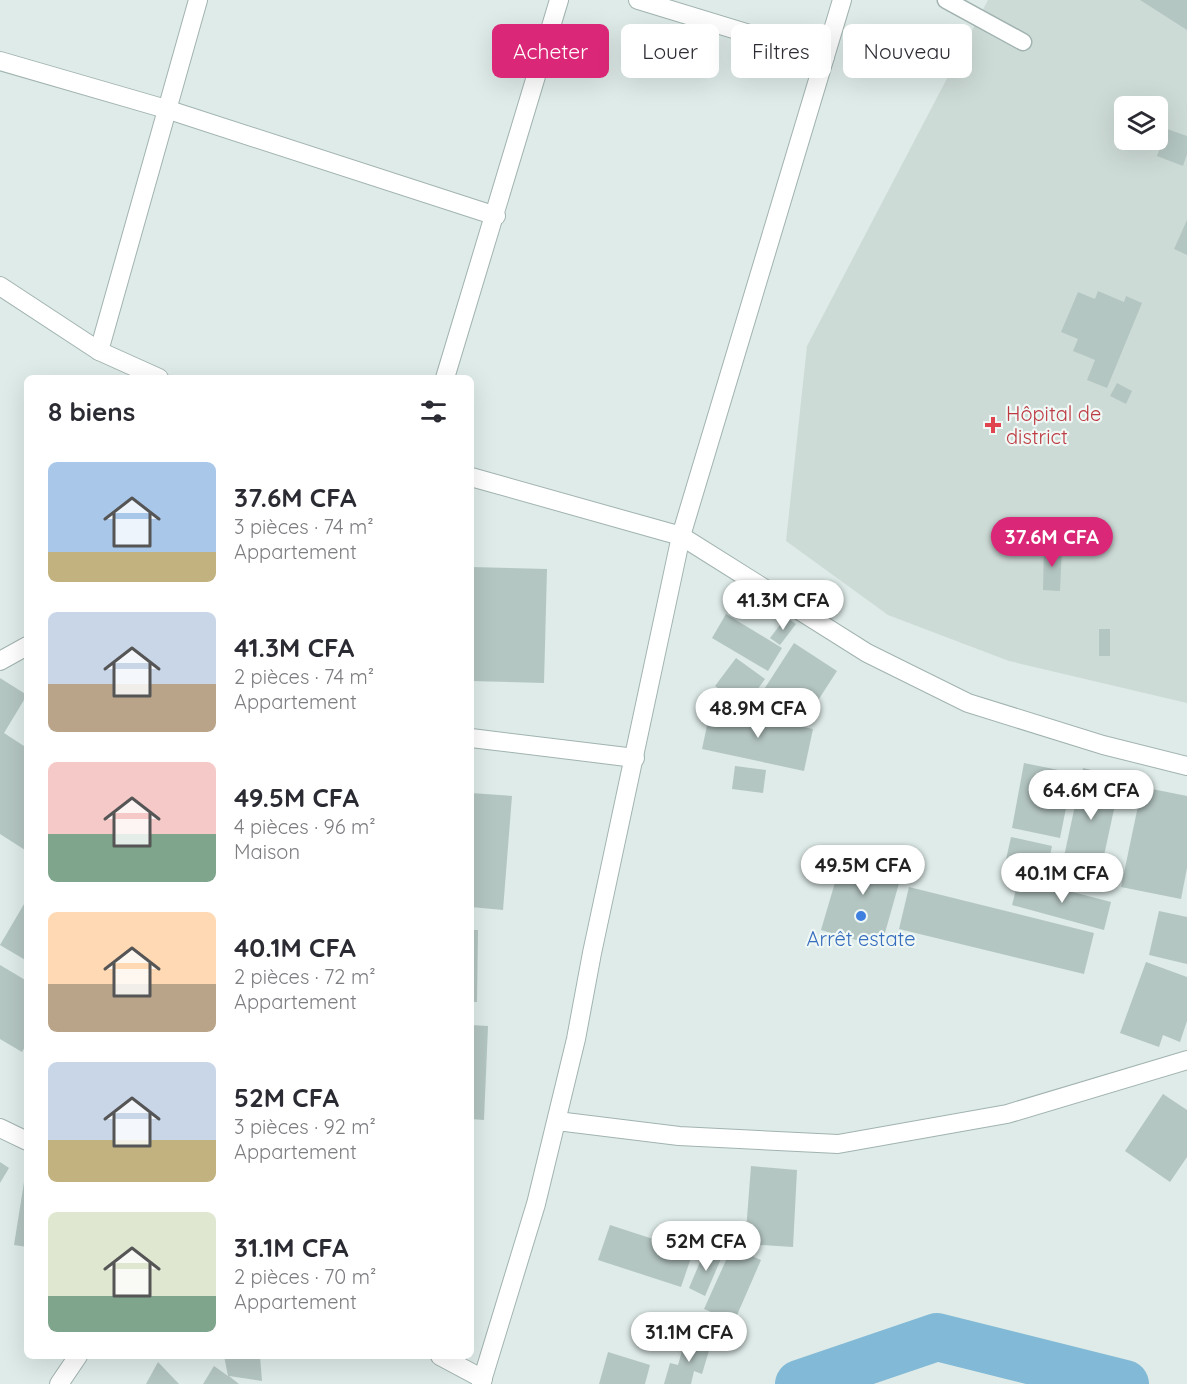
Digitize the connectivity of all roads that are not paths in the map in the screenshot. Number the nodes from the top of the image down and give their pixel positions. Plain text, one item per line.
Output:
1 (198, 0) edge
2 (559, 0) edge
3 (638, 0) edge
4 (842, 0) edge
5 (946, 0) edge
6 (731, 28) edge
7 (831, 37) edge
8 (1023, 42) dead end
9 (0, 61) edge
10 (819, 78) edge
11 (166, 109) junction
12 (496, 216) junction
13 (0, 286) edge
14 (99, 351) junction
15 (152, 375) edge
16 (447, 375) edge
17 (474, 478) edge
18 (681, 536) junction
19 (24, 648) edge
20 (0, 661) edge
21 (474, 738) edge
22 (635, 758) junction
23 (1187, 766) edge
24 (1187, 1060) edge
25 (557, 1121) junction
26 (0, 1128) edge
27 (24, 1140) edge
28 (76, 1359) edge
29 (445, 1359) edge
30 (482, 1382) edge
31 (59, 1384) edge

1 - 11 street
2 - 12 street
3 - 6 street
4 - 7 street
5 - 8 lane
9 - 11 street
10 - 18 street
11 - 12 street
11 - 14 street
12 - 16 street
13 - 14 street
14 - 15 street
17 - 18 street
18 - 22 street
18 - 23 street
19 - 20 street
21 - 22 street
22 - 25 street
24 - 25 street
25 - 30 street
26 - 27 street
28 - 31 street
29 - 30 street

